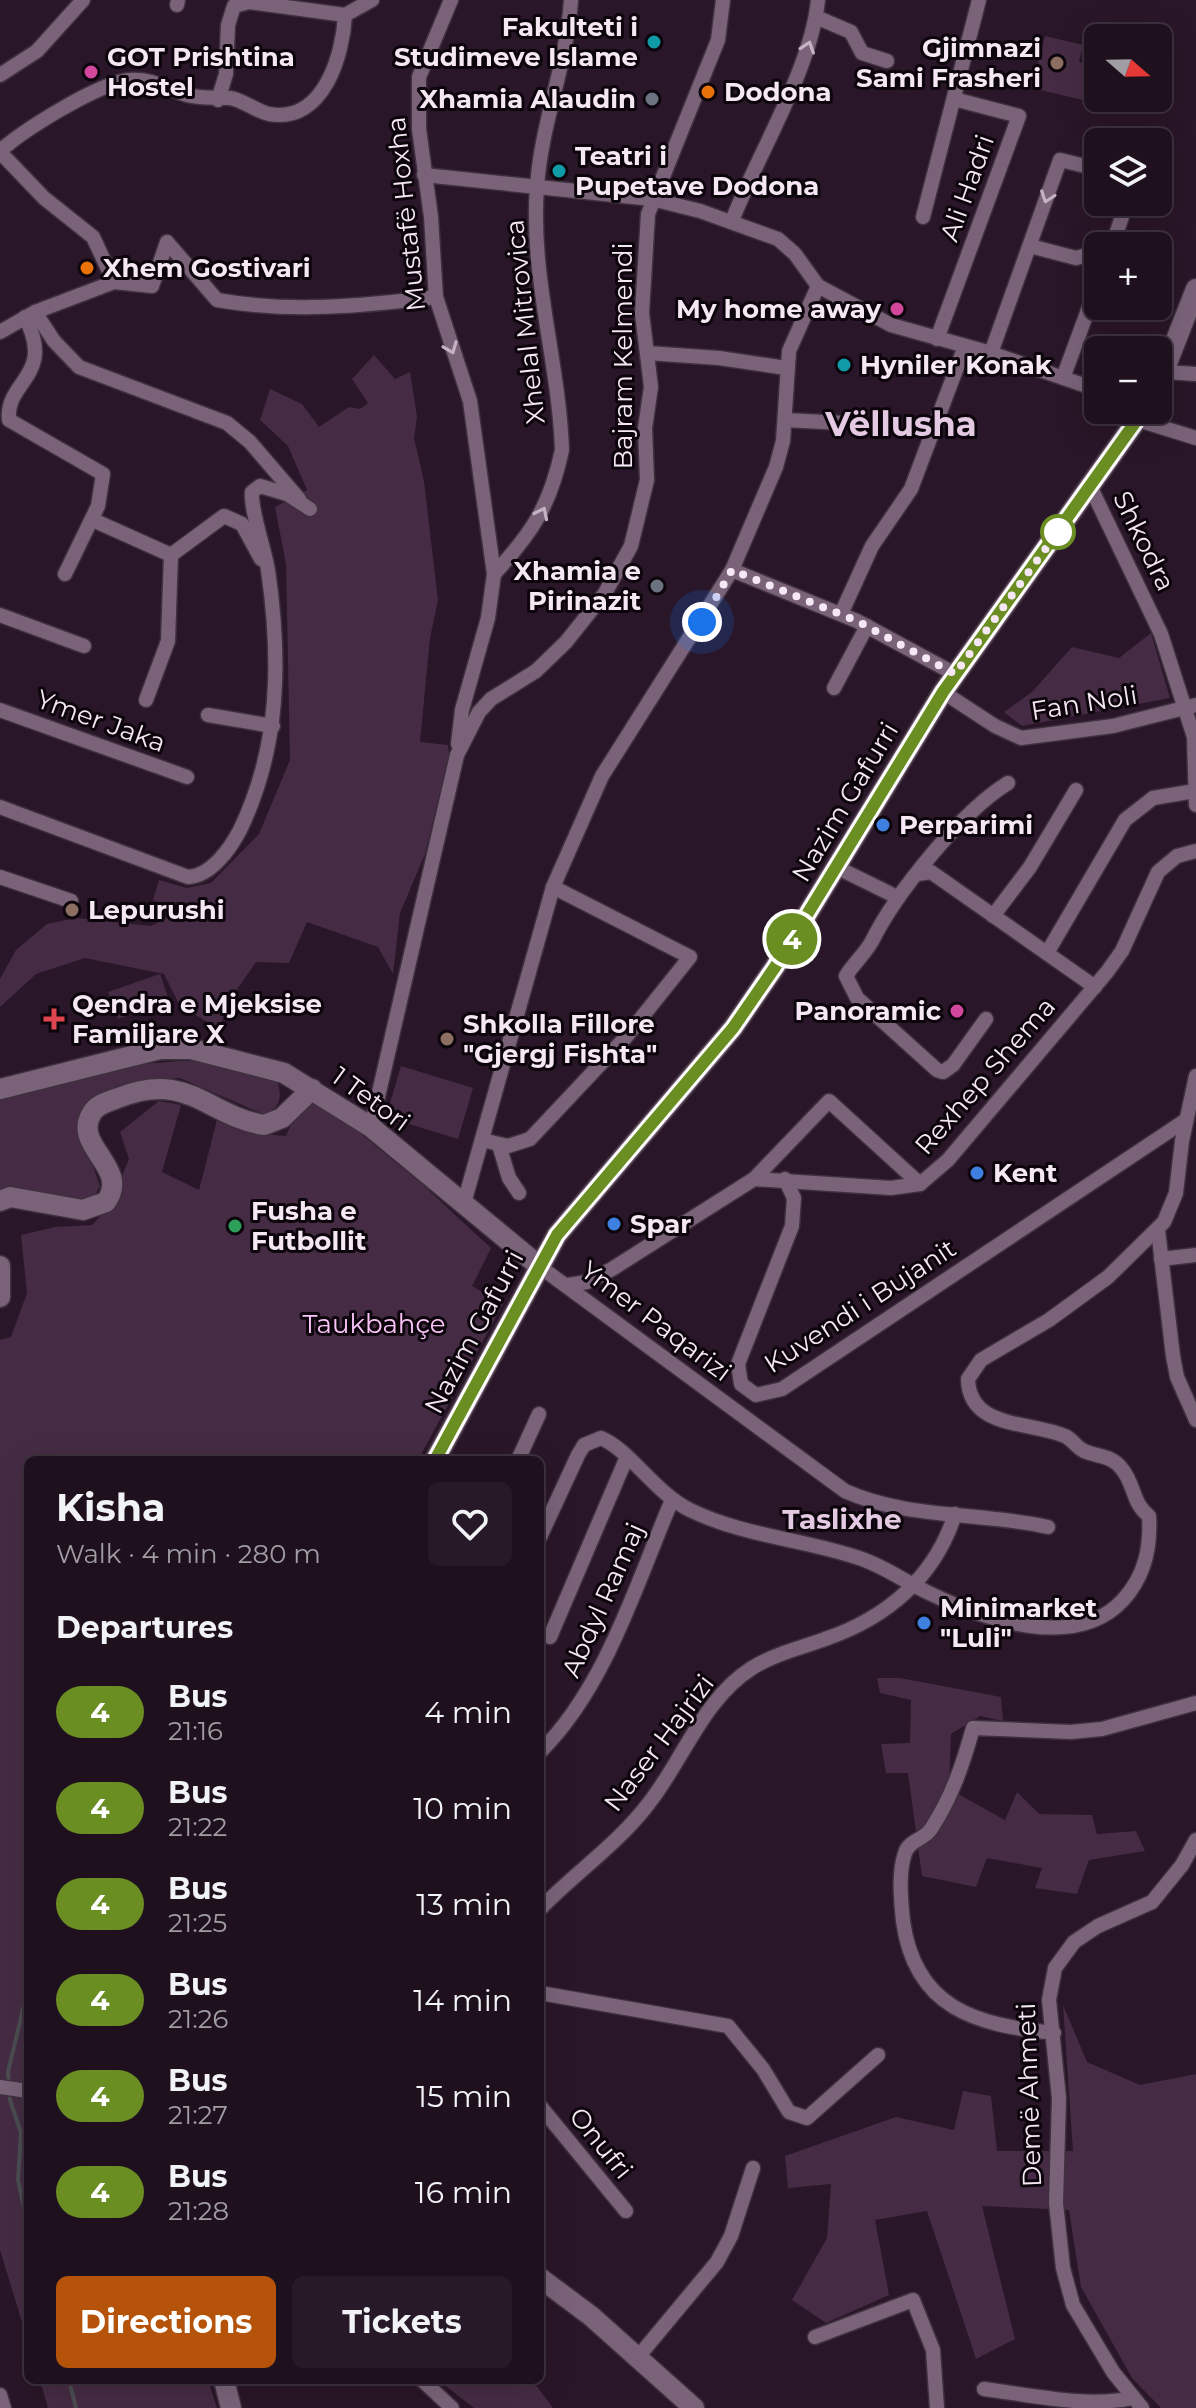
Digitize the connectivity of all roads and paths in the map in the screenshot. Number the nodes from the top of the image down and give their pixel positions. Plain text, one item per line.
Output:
1 (83, 0) edge
2 (372, 0) edge
3 (451, 0) edge
4 (571, 0) edge
5 (723, 0) edge
6 (818, 0) edge
7 (979, 0) edge
8 (244, 1) edge
9 (345, 15) junction
10 (816, 17) junction
11 (887, 61) dead end
12 (0, 75) edge
13 (954, 99) junction
14 (218, 100) junction
15 (2, 145) edge
16 (1084, 166) edge
17 (424, 175) junction
18 (537, 187) junction
19 (652, 199) junction
20 (923, 217) dead end
21 (732, 221) junction
22 (1030, 246) junction
23 (1084, 256) edge
24 (114, 282) junction
25 (818, 286) junction
26 (1196, 289) edge
27 (436, 297) junction
28 (30, 314) junction
29 (1084, 320) edge
30 (0, 332) edge
31 (937, 339) junction
32 (965, 346) junction
33 (1172, 351) edge
34 (647, 353) junction
35 (991, 353) junction
36 (786, 368) junction
37 (1196, 374) edge
38 (1172, 377) edge
39 (1063, 378) junction
40 (1084, 385) edge
41 (785, 420) junction
42 (843, 423) dead end
43 (1135, 424) edge
44 (1163, 424) edge
45 (1196, 438) edge
46 (1091, 488) junction
47 (93, 520) junction
48 (171, 555) junction
49 (732, 570) junction
50 (268, 573) junction
51 (65, 574) dead end
52 (494, 574) junction
53 (841, 614) junction
54 (0, 615) edge
55 (867, 626) junction
56 (84, 646) dead end
57 (955, 674) junction
58 (834, 688) dead end
59 (943, 692) junction
60 (146, 700) dead end
61 (1190, 706) edge
62 (0, 710) edge
63 (208, 715) dead end
64 (273, 726) junction
65 (457, 755) junction
66 (187, 777) dead end
67 (1008, 783) dead end
68 (1076, 790) dead end
69 (1195, 791) edge
70 (1196, 805) edge
71 (0, 807) edge
72 (1196, 851) edge
73 (836, 867) junction
74 (918, 874) junction
75 (0, 877) edge
76 (553, 887) junction
77 (897, 897) junction
78 (71, 901) dead end
79 (993, 916) junction
80 (1047, 953) junction
81 (1095, 987) junction
82 (986, 1019) dead end
83 (1196, 1076) edge
84 (0, 1089) edge
85 (312, 1089) junction
86 (1186, 1120) junction
87 (371, 1127) junction
88 (482, 1140) junction
89 (499, 1145) junction
90 (754, 1179) junction
91 (785, 1179) junction
92 (920, 1184) junction
93 (519, 1193) dead end
94 (0, 1201) edge
95 (464, 1203) junction
96 (1158, 1230) junction
97 (1196, 1255) edge
98 (1161, 1259) junction
99 (0, 1266) edge
100 (539, 1266) junction
101 (568, 1285) junction
102 (0, 1297) edge
103 (539, 1414) dead end
104 (1196, 1420) edge
105 (437, 1456) edge
106 (520, 1456) edge
107 (626, 1459) junction
108 (672, 1500) junction
109 (955, 1514) junction
110 (1048, 1527) dead end
111 (544, 1529) edge
112 (916, 1586) junction
113 (550, 1637) dead end
114 (1196, 1703) edge
115 (544, 1748) edge
116 (1196, 1840) edge
117 (544, 1905) edge
118 (544, 1994) edge
119 (1054, 2033) junction
120 (878, 2055) dead end
121 (0, 2087) edge
122 (24, 2090) edge
123 (544, 2111) edge
124 (753, 2168) dead end
125 (626, 2211) dead end
126 (544, 2281) edge
127 (815, 2337) dead end
128 (638, 2357) junction
129 (225, 2384) edge
130 (426, 2384) edge
131 (984, 2389) dead end
132 (0, 2395) edge
133 (1138, 2403) edge
134 (4, 2408) edge
135 (231, 2408) edge
136 (452, 2408) edge
137 (694, 2408) edge
138 (937, 2408) edge

1 - 12 street
2 - 9 street
3 - 17 street, Mustafë Hoxha
4 - 18 street, Xhelal Mitrovica
5 - 19 street, Bajram Kelmendi
6 - 10 street
7 - 13 street, Ali Hadri
8 - 9 street
8 - 14 street
9 - 14 street
10 - 11 street
21 -> 10 street
13 - 20 street, Ali Hadri
13 - 31 street, Ali Hadri
14 - 15 street
15 - 24 street
16 -> 22 street
17 - 18 street
17 - 27 street, Mustafë Hoxha
18 - 19 street
52 -> 18 street, Xhelal Mitrovica
19 - 21 street
19 - 34 street, Bajram Kelmendi
21 - 25 street
22 - 23 street
22 - 35 street
24 - 27 street
24 - 28 street
25 - 31 street
25 - 36 street
26 - 33 street
27 -> 52 street, Mustafë Hoxha
28 - 30 street
28 - 47 street
28 - 50 street
29 - 39 street
31 - 32 street
32 - 35 street
32 - 53 street
34 - 36 street
34 - 65 street, Bajram Kelmendi
35 - 39 street
36 - 41 street
37 - 38 street
39 - 40 street
41 - 42 street
41 - 49 street
43 - 46 street, Nazim Gafurri
44 - 45 street
46 - 57 street, Nazim Gafurri
46 - 61 street, Shkodra
47 - 48 street
47 - 51 street
48 - 50 street
48 - 60 street
49 - 53 street
49 - 76 street
50 - 64 street
52 - 65 street, Mustafë Hoxha
53 - 55 street
54 - 56 street
55 - 57 street
55 - 58 street
57 - 59 street, Nazim Gafurri
59 - 61 street, Fan Noli
59 - 73 street, Nazim Gafurri
61 - 69 street, Shkodra
62 - 66 street, Ymer Jaka
63 - 64 street
64 - 71 street
65 - 87 street, Bajram Kelmendi
67 - 74 street
68 - 79 street
69 - 70 street, Shkodra
69 - 80 street
72 - 81 street, Rexhep Shema
73 - 77 street
73 - 100 street, Nazim Gafurri
74 - 77 street
74 - 79 street
75 - 78 street
76 - 88 street
76 - 89 street
77 - 82 street
79 - 80 street
80 - 81 street
81 - 92 street, Rexhep Shema
83 - 86 street
84 - 85 street, 1 Tetori
85 - 87 street, 1 Tetori
85 - 94 street
86 - 91 street, Kuvendi i Bujanit
86 - 96 street
87 - 95 street, 1 Tetori
88 - 89 street
88 - 95 street
89 - 93 street
90 - 91 street, Rexhep Shema
90 - 92 street
90 - 101 street
91 - 92 street, Rexhep Shema
95 - 100 street, 1 Tetori
96 - 98 street
96 - 112 street
97 - 98 street
98 - 104 street
99 - 102 street
100 - 101 street, Ymer Paqarizi
100 - 105 street, Nazim Gafurri
101 - 109 street, Ymer Paqarizi
103 - 106 street
107 - 108 street
107 - 111 street
107 - 113 street
108 - 112 street
108 - 115 street, Abdyl Ramaj
109 - 110 street, Ymer Paqarizi
109 - 112 street
112 - 117 street, Naser Hajrizi
114 - 119 street
116 - 119 street, Demë Ahmeti
118 - 120 street
119 - 133 street, Demë Ahmeti
121 - 122 street
123 - 125 street, Onufri
124 - 128 street
126 - 128 street
127 - 138 street
128 - 137 street
129 - 135 street
130 - 136 street
131 - 133 street, Demë Ahmeti
132 - 134 street

